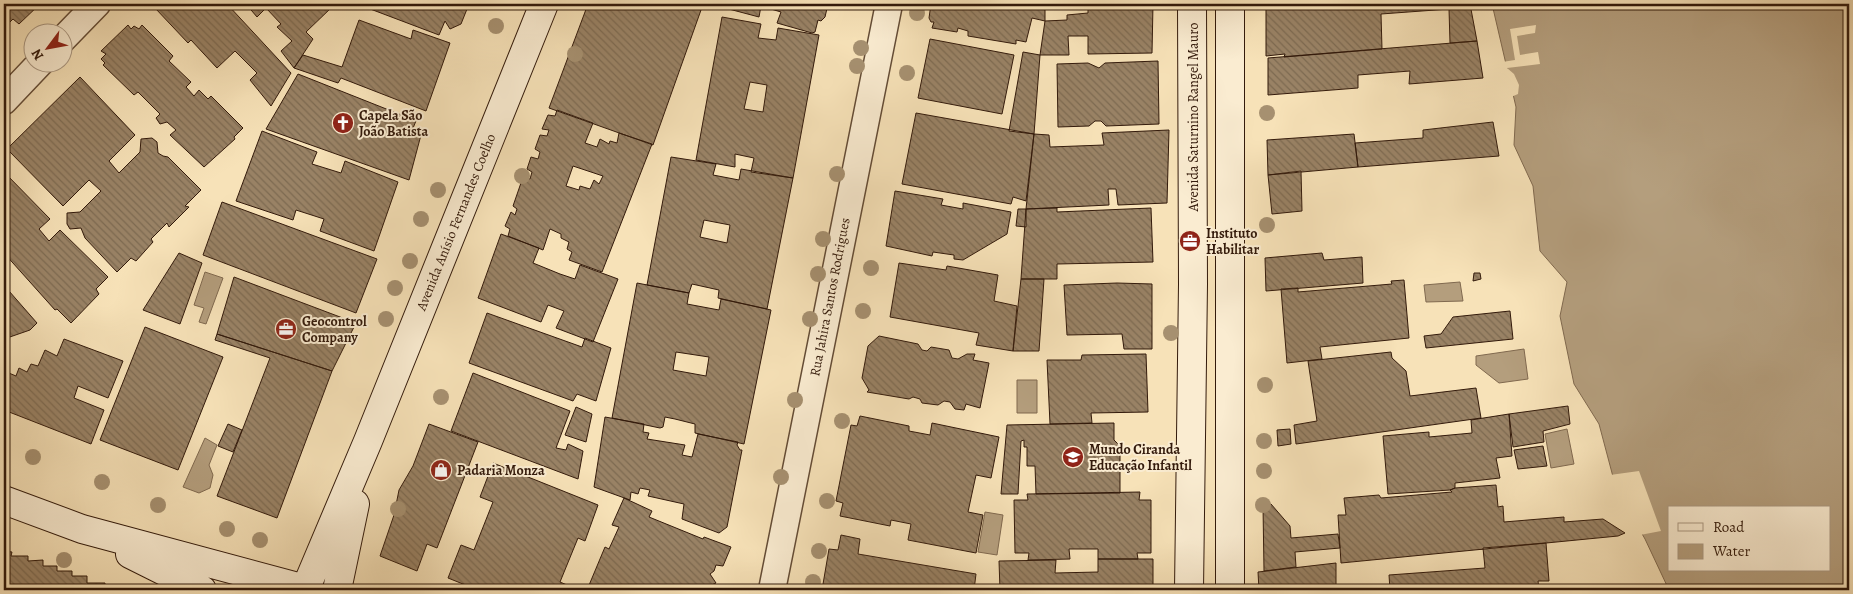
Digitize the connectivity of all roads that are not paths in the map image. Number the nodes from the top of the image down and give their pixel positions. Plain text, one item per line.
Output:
1 (97, 4) edge
2 (544, 4) edge
3 (889, 4) edge
4 (1192, 4) edge
5 (1230, 4) edge
6 (72, 30) edge
7 (32, 72) edge
8 (4, 101) edge
9 (1193, 284) junction
10 (1230, 284) junction
11 (368, 441) junction
12 (4, 500) edge
13 (82, 529) junction
14 (202, 590) edge
15 (306, 590) edge
16 (337, 590) edge
17 (772, 590) edge
18 (1189, 590) edge
19 (1230, 590) edge

1 - 6 street
2 - 11 street, Avenida Anísio Fernandes Coelho
3 - 17 street, Rua Jahira Santos Rodrigues
4 - 9 street, Avenida Saturnino Rangel Mauro
5 - 10 street
7 - 8 street
9 - 10 street
9 - 18 street, Avenida Saturnino Rangel Mauro
10 - 19 street
11 - 15 street, Avenida Anísio Fernandes Coelho
11 - 16 street, Avenida Anísio Fernandes Coelho
12 - 13 street
13 - 14 street
13 - 15 street

